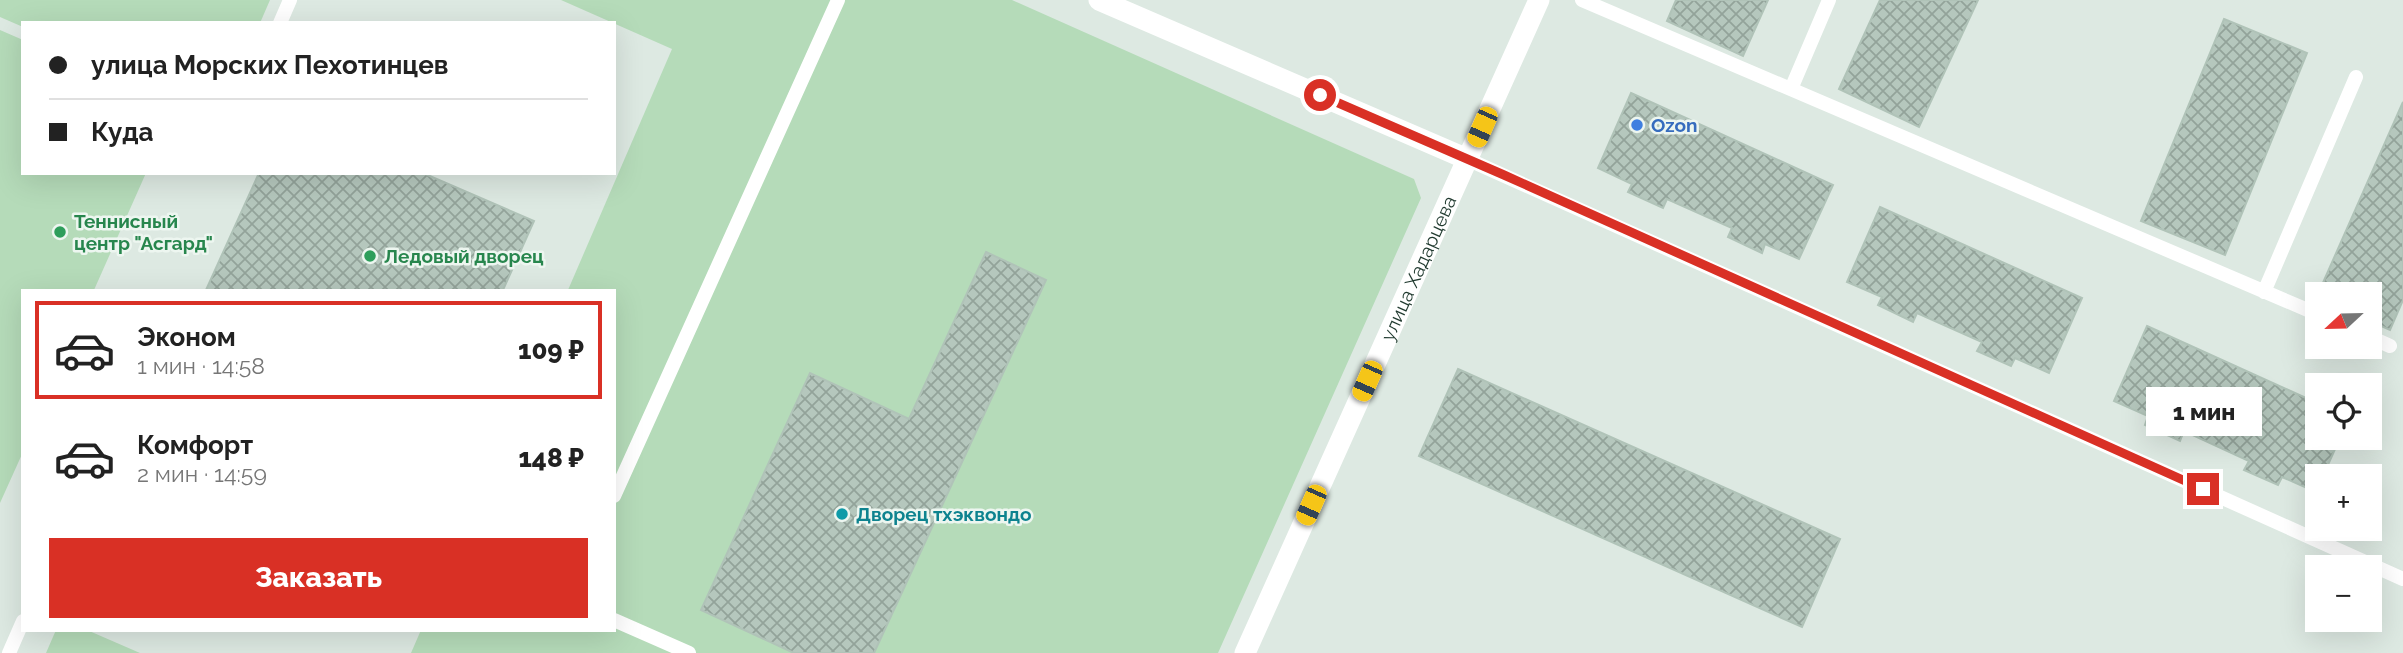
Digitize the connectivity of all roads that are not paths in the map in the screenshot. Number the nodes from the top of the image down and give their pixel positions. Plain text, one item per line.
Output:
1 (290, 0) edge
2 (838, 0) edge
3 (1099, 0) edge
4 (1539, 0) edge
5 (1582, 0) edge
6 (1829, 0) edge
7 (281, 21) edge
8 (2356, 77) dead end
9 (1791, 89) junction
10 (1467, 159) junction
11 (2264, 292) junction
12 (2305, 309) edge
13 (2382, 342) edge
14 (2390, 346) dead end
15 (616, 492) edge
16 (2403, 579) edge
17 (616, 621) edge
18 (21, 626) edge
19 (9, 653) edge
20 (689, 653) edge
21 (1245, 653) edge

1 - 7 lane
2 - 15 lane
3 - 10 street
4 - 10 street, улица Хадарцева
5 - 9 lane
6 - 9 lane
8 - 11 lane
9 - 11 lane
10 - 16 lane
10 - 21 street, улица Хадарцева
11 - 12 lane
13 - 14 lane
17 - 20 lane
18 - 19 lane

